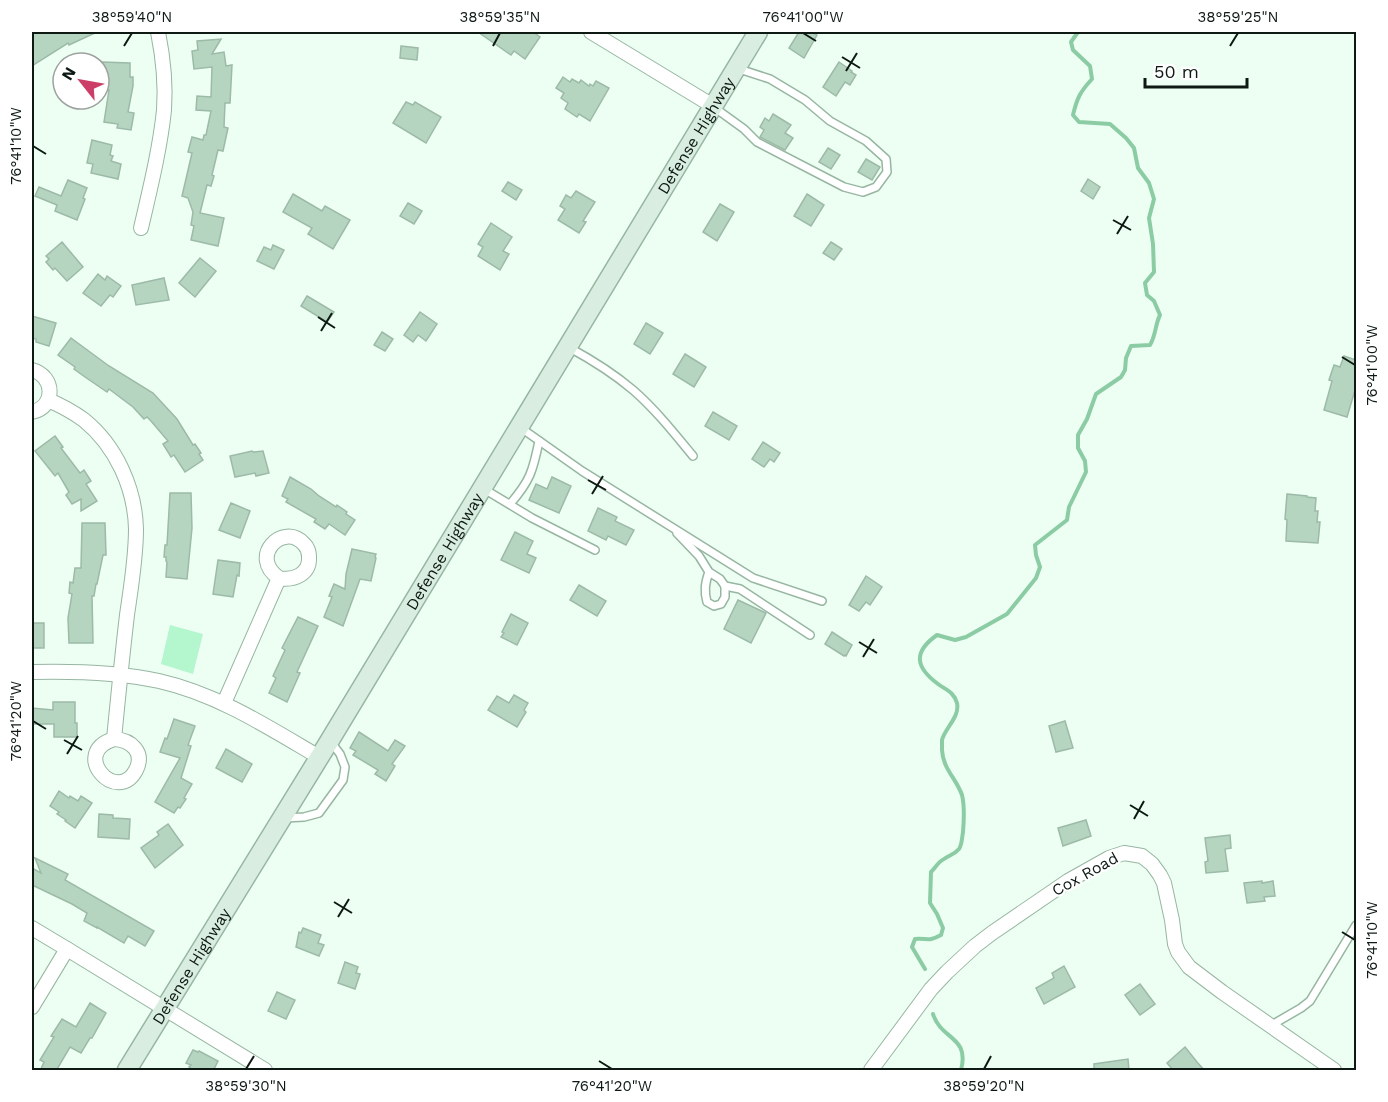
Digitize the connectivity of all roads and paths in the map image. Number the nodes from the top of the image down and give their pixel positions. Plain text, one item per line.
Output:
1 (158, 32) edge
2 (591, 32) edge
3 (758, 32) edge
4 (736, 68) junction
5 (713, 106) junction
6 (141, 228) dead end
7 (567, 346) junction
8 (32, 370) edge
9 (48, 400) junction
10 (32, 412) edge
11 (519, 427) junction
12 (539, 441) junction
13 (693, 456) dead end
14 (482, 488) junction
15 (510, 504) junction
16 (671, 527) junction
17 (595, 550) dead end
18 (709, 572) junction
19 (279, 578) dead end
20 (725, 586) junction
21 (822, 601) dead end
22 (810, 634) dead end
23 (32, 672) edge
24 (120, 675) junction
25 (224, 703) junction
26 (114, 739) dead end
27 (330, 740) junction
28 (319, 758) junction
29 (282, 818) junction
30 (1356, 925) edge
31 (32, 928) edge
32 (67, 949) junction
33 (32, 1007) edge
34 (165, 1010) junction
35 (1270, 1026) junction
36 (127, 1071) edge
37 (265, 1071) edge
38 (871, 1071) edge
39 (1334, 1071) edge

1 - 6 street
2 - 5 street
3 - 4 main road, Defense Highway
4 - 5 main road, Defense Highway
4 - 5 lane
5 - 7 main road, Defense Highway
7 - 11 main road, Defense Highway
7 - 13 lane
8 - 9 street
9 - 10 street
9 - 24 street
11 - 12 lane
11 - 14 main road, Defense Highway
12 - 15 lane
12 - 16 lane
14 - 15 lane
14 - 27 main road, Defense Highway
15 - 17 lane
16 - 18 lane
16 - 21 lane
18 - 20 lane
18 - 20 lane
19 - 25 street
20 - 22 lane
23 - 24 street
24 - 25 street
24 - 26 street
25 - 28 street
27 - 28 main road, Defense Highway
27 - 29 lane
28 - 29 main road, Defense Highway
29 - 34 main road, Defense Highway
30 - 35 lane
31 - 32 street
32 - 33 street
32 - 34 street
34 - 36 main road, Defense Highway
34 - 37 street
35 - 38 street, Cox Road
35 - 39 street, Cox Road

